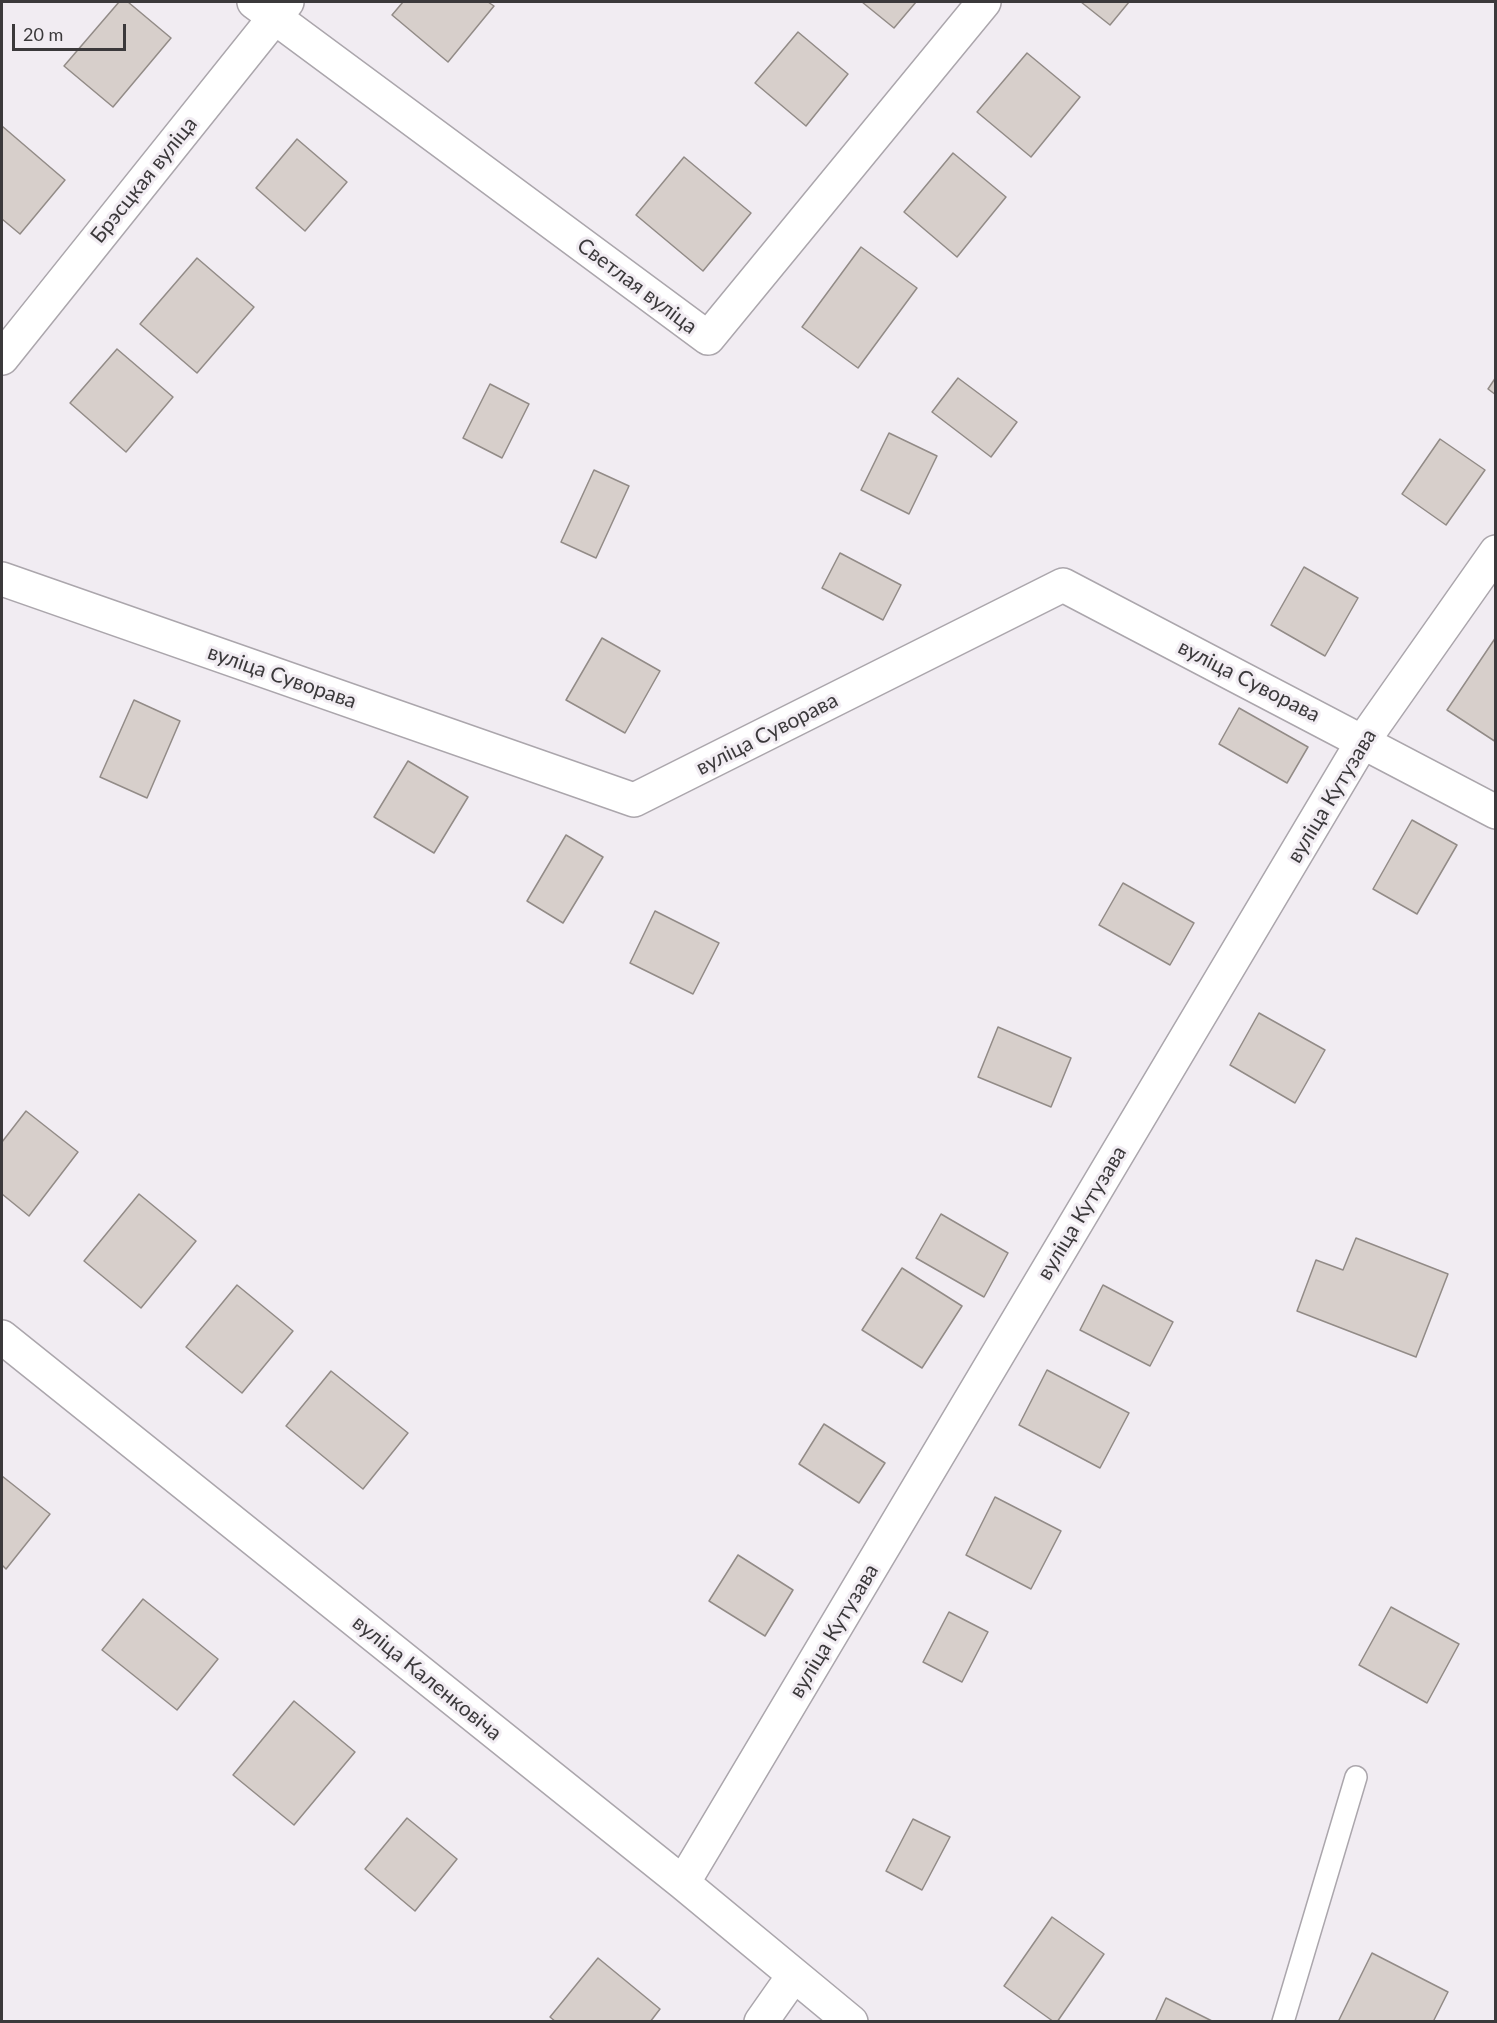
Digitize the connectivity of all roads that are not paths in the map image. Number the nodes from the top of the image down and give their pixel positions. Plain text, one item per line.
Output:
1 (984, 2) edge
2 (272, 7) edge
3 (2, 358) edge
4 (1496, 552) edge
5 (2, 579) edge
6 (1363, 741) junction
7 (1496, 812) edge
8 (2, 1339) edge
9 (1356, 1777) dead end
10 (683, 1883) junction
11 (794, 1975) junction
12 (761, 2022) edge
13 (850, 2022) edge
14 (1283, 2022) edge

1 - 2 street, Светлая вуліца
2 - 3 street, Брэсцкая вуліца
4 - 6 street, вуліца Кутузава
5 - 6 street, вуліца Суворава
6 - 7 street, вуліца Суворава
6 - 10 street, вуліца Кутузава
8 - 10 street, вуліца Каленковіча
9 - 14 lane
10 - 11 street, вуліца Каленковіча
11 - 12 street
11 - 13 street, вуліца Каленковіча

